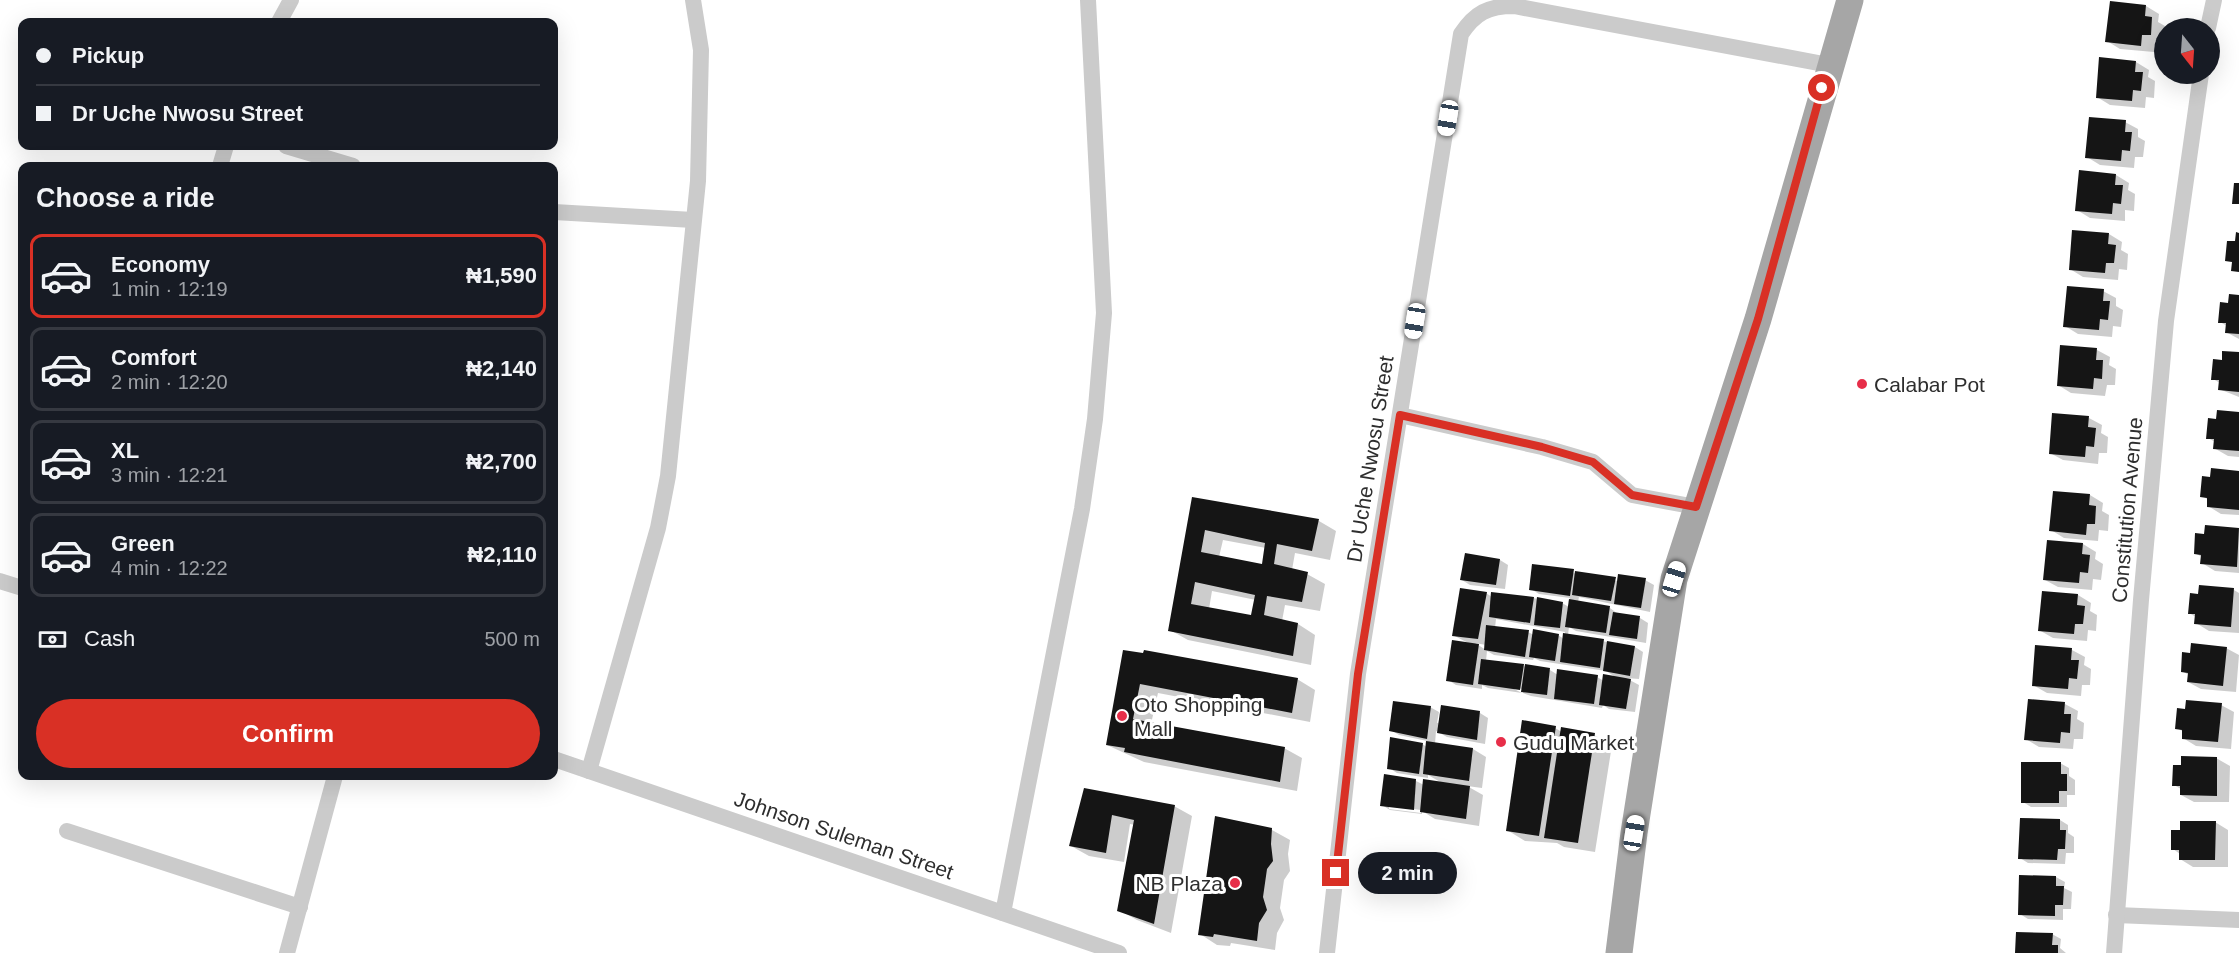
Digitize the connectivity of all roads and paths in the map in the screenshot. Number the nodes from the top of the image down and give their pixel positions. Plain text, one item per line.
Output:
1 (291, 0) edge
2 (693, 0) edge
3 (1088, 0) edge
4 (1850, 0) edge
5 (2214, 0) edge
6 (281, 18) edge
7 (2210, 18) edge
8 (1829, 65) junction
9 (2200, 84) edge
10 (299, 150) edge
11 (340, 162) edge
12 (558, 212) edge
13 (693, 220) junction
14 (1400, 415) junction
15 (1696, 507) junction
16 (0, 581) edge
17 (18, 587) edge
18 (558, 760) edge
19 (589, 771) junction
20 (334, 780) edge
21 (67, 831) dead end
22 (300, 907) junction
23 (1003, 913) junction
24 (2116, 915) junction
25 (2239, 920) edge
26 (287, 953) edge
27 (1119, 953) edge
28 (1327, 953) edge
29 (1619, 953) edge
30 (2114, 953) edge

1 - 6 street
2 - 13 street
3 - 23 street
4 - 8 main road
5 - 7 street
8 - 14 street, Dr Uche Nwosu Street
8 - 15 main road
9 - 24 street, Constitution Avenue
10 - 11 street
12 - 13 street
13 - 19 street
14 - 15 street
14 - 28 street, Dr Uche Nwosu Street
15 - 29 main road
16 - 17 street
18 - 19 street, Johnson Suleman Street
19 - 23 street, Johnson Suleman Street
20 - 22 street
21 - 22 street
22 - 26 street
23 - 27 street, Johnson Suleman Street
24 - 25 street
24 - 30 street, Constitution Avenue

